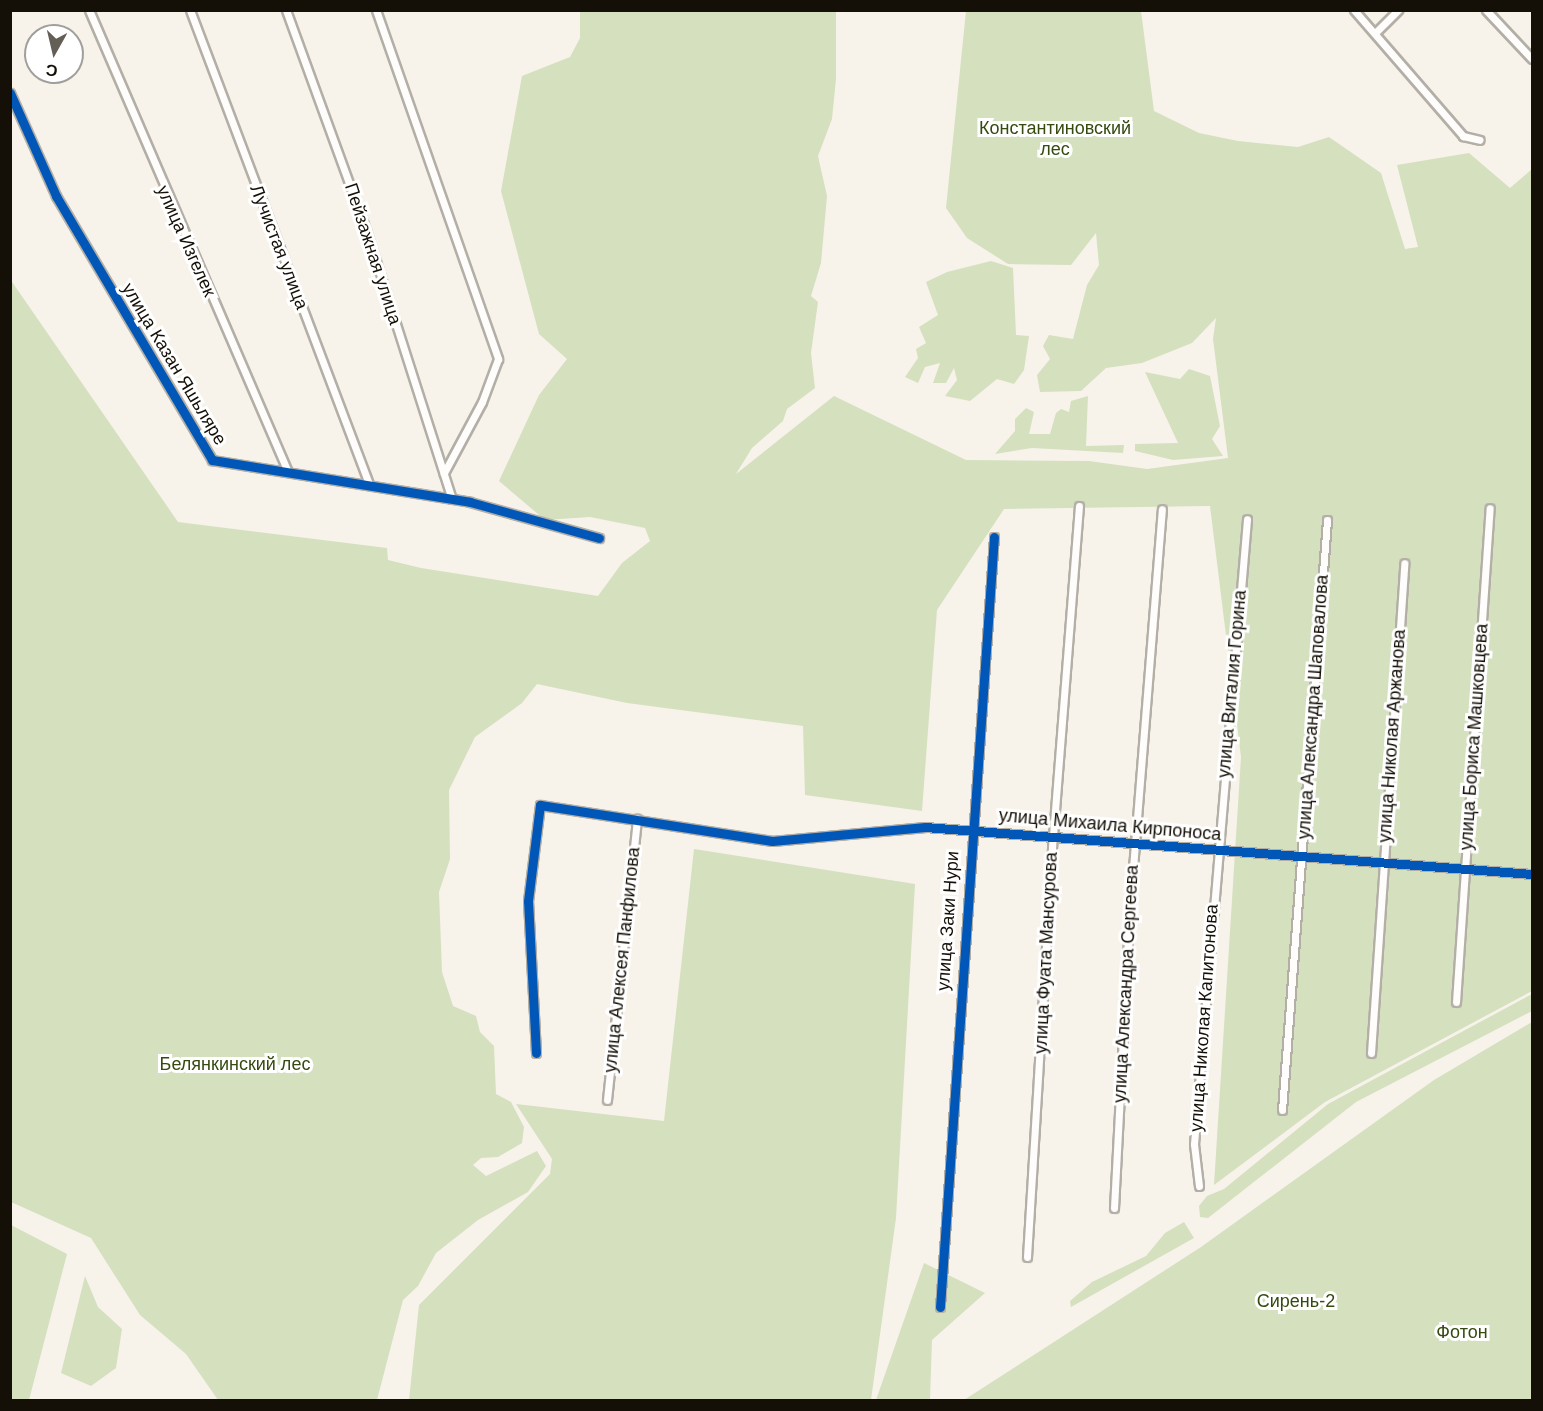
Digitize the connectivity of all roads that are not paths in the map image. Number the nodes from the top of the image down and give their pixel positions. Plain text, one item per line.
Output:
1 (89, 10) edge
2 (190, 10) edge
3 (286, 10) edge
4 (376, 10) edge
5 (1354, 10) edge
6 (1398, 10) edge
7 (1486, 10) edge
8 (1375, 33) junction
9 (1533, 59) edge
10 (10, 93) edge
11 (1480, 140) dead end
12 (287, 470) junction
13 (444, 473) junction
14 (369, 484) junction
15 (452, 499) junction
16 (1079, 506) dead end
17 (1490, 508) dead end
18 (1162, 509) dead end
19 (1247, 519) dead end
20 (1327, 520) dead end
21 (994, 537) dead end
22 (599, 538) dead end
23 (1404, 563) dead end
24 (637, 819) junction
25 (972, 830) junction
26 (1053, 837) junction
27 (1135, 843) junction
28 (1216, 850) junction
29 (1301, 856) junction
30 (1384, 863) junction
31 (1465, 869) junction
32 (1533, 874) edge
33 (1456, 1002) dead end
34 (536, 1053) dead end
35 (1371, 1053) dead end
36 (607, 1100) dead end
37 (1282, 1110) dead end
38 (1199, 1186) dead end
39 (1114, 1208) dead end
40 (1028, 1257) dead end
41 (939, 1307) dead end

1 - 12 street, улица Изгелек
2 - 14 street, Лучистая улица
3 - 13 street, Пейзажная улица
4 - 13 street
5 - 8 street
6 - 8 street
7 - 9 street
8 - 11 street
10 - 12 street, улица Казан Яшьляре
12 - 14 street, улица Казан Яшьляре
13 - 15 street, Пейзажная улица
14 - 15 street, улица Казан Яшьляре
15 - 22 street, улица Казан Яшьляре
16 - 26 street, улица Фуата Мансурова
17 - 31 street, улица Бориса Машковцева
18 - 27 street, улица Александра Сергеева
19 - 28 street, улица Виталия Горина
20 - 29 street, улица Александра Шаповалова
21 - 25 street, улица Заки Нури
23 - 30 street, улица Николая Аржанова
24 - 25 street, улица Михаила Кирпоноса
24 - 34 street, улица Михаила Кирпоноса
24 - 36 street, улица Алексея Панфилова
25 - 26 street, улица Михаила Кирпоноса
25 - 41 street, улица Заки Нури
26 - 27 street, улица Михаила Кирпоноса
26 - 40 street, улица Фуата Мансурова
27 - 28 street, улица Михаила Кирпоноса
27 - 39 street, улица Александра Сергеева
28 - 29 street, улица Михаила Кирпоноса
28 - 38 street, улица Николая Капитонова
29 - 30 street, улица Михаила Кирпоноса
29 - 37 street, улица Александра Шаповалова
30 - 31 street, улица Михаила Кирпоноса
30 - 35 street, улица Николая Аржанова
31 - 32 street, улица Михаила Кирпоноса
31 - 33 street, улица Бориса Машковцева

